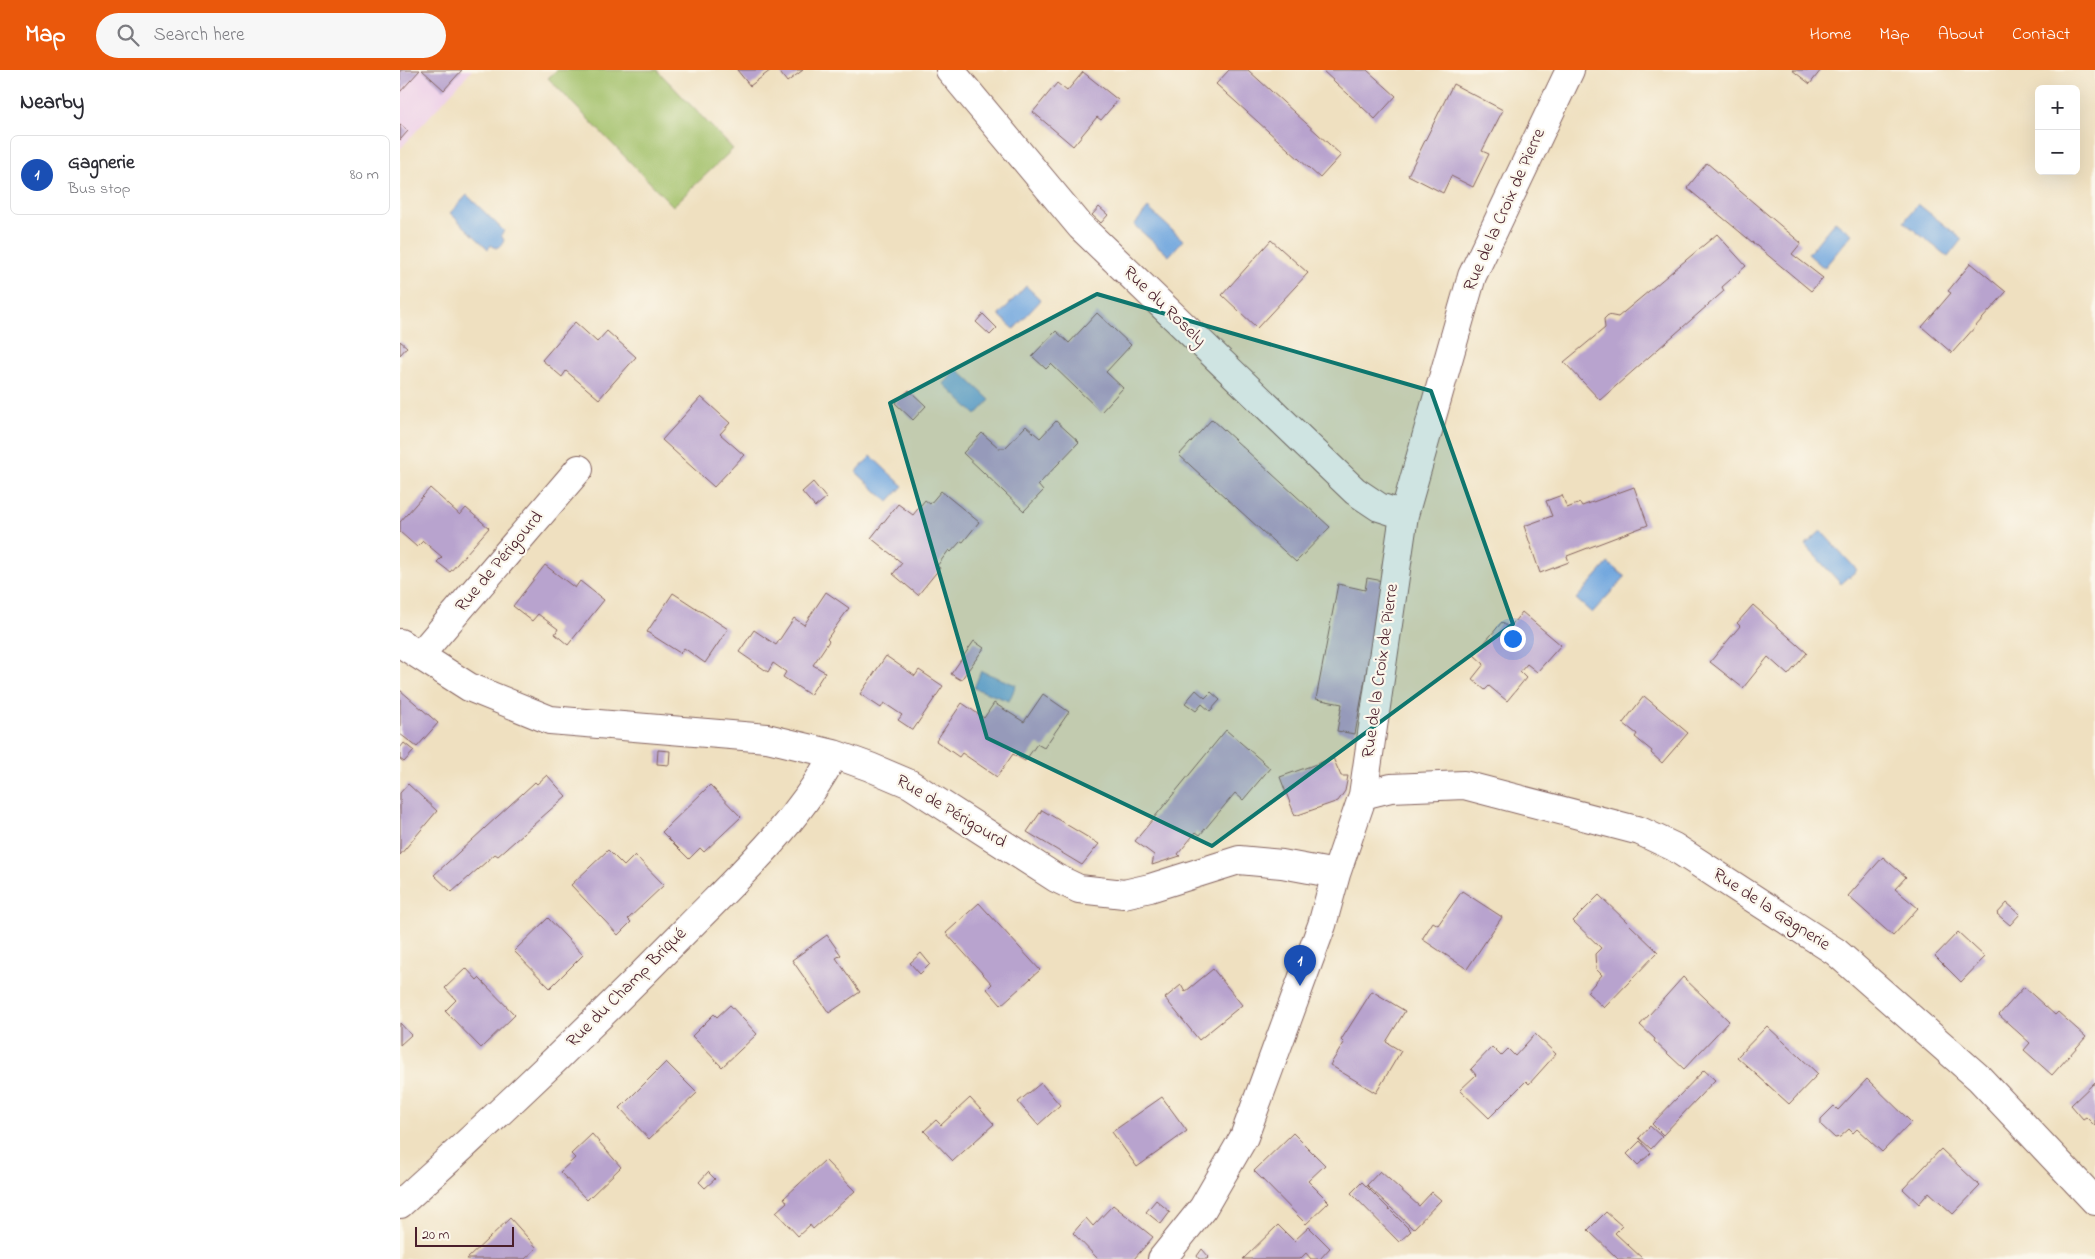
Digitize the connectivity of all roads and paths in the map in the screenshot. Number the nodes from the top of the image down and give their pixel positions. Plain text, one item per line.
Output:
1 (950, 70) edge
2 (1570, 70) edge
3 (579, 469) dead end
4 (1404, 515) junction
5 (410, 649) edge
6 (834, 754) junction
7 (1363, 794) junction
8 (1336, 874) junction
9 (2095, 1201) edge
10 (400, 1204) edge
11 (1162, 1259) edge

1 - 4 street, Rue du Rosely
2 - 4 street, Rue de la Croix de Pierre
3 - 5 street, Rue de Périgourd
4 - 7 street, Rue de la Croix de Pierre
5 - 6 street, Rue de Périgourd
6 - 8 street, Rue de Périgourd
6 - 10 street, Rue du Champ Briqué
7 - 8 street, Rue de la Croix de Pierre
7 - 9 street, Rue de la Gagnerie
8 - 11 street, Rue de la Croix de Pierre

